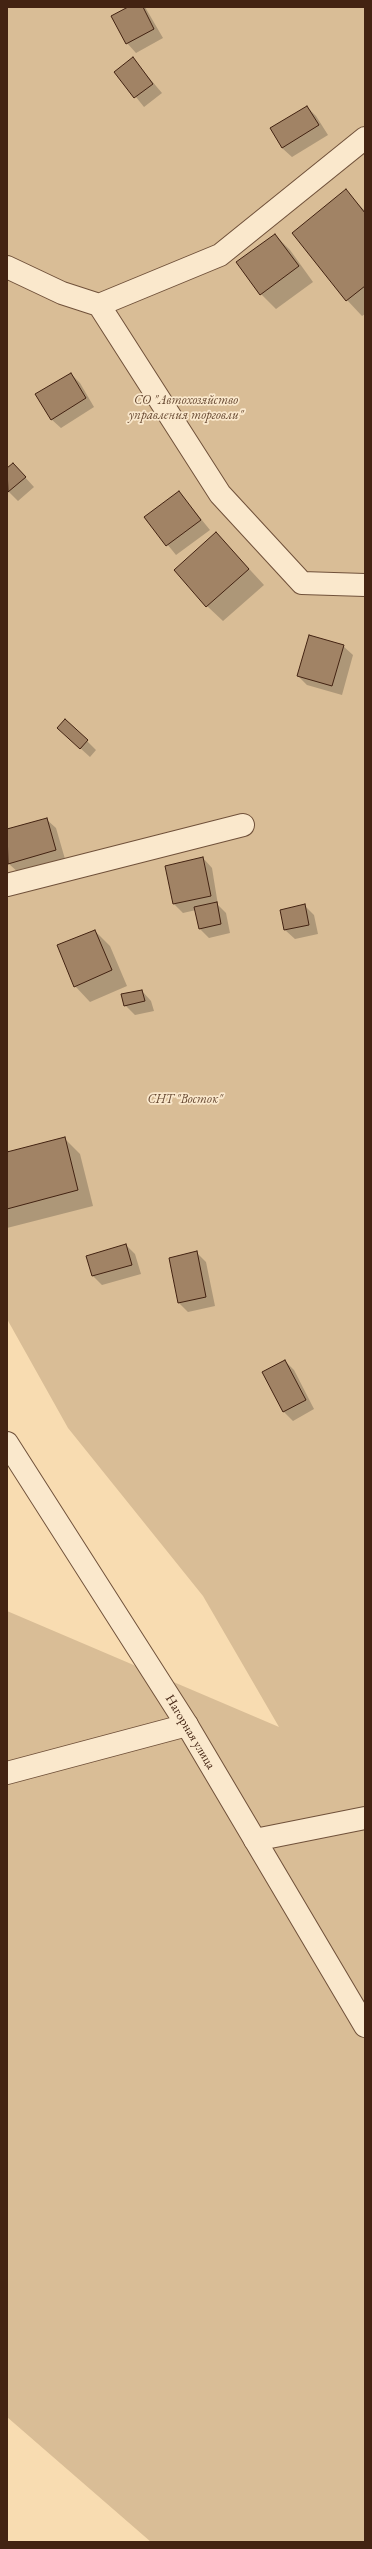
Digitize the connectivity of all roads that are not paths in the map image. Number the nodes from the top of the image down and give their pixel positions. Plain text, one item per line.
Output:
1 (365, 138) edge
2 (7, 267) edge
3 (99, 305) junction
4 (365, 585) edge
5 (243, 824) dead end
6 (7, 884) edge
7 (7, 1442) edge
8 (187, 1725) junction
9 (7, 1773) edge
10 (365, 1818) edge
11 (255, 1840) junction
12 (365, 2026) edge

1 - 3 street
2 - 3 street
3 - 4 street
5 - 6 street
7 - 8 street, Нагорная улица
8 - 9 street
8 - 11 street, Нагорная улица
10 - 11 street
11 - 12 street, Нагорная улица

